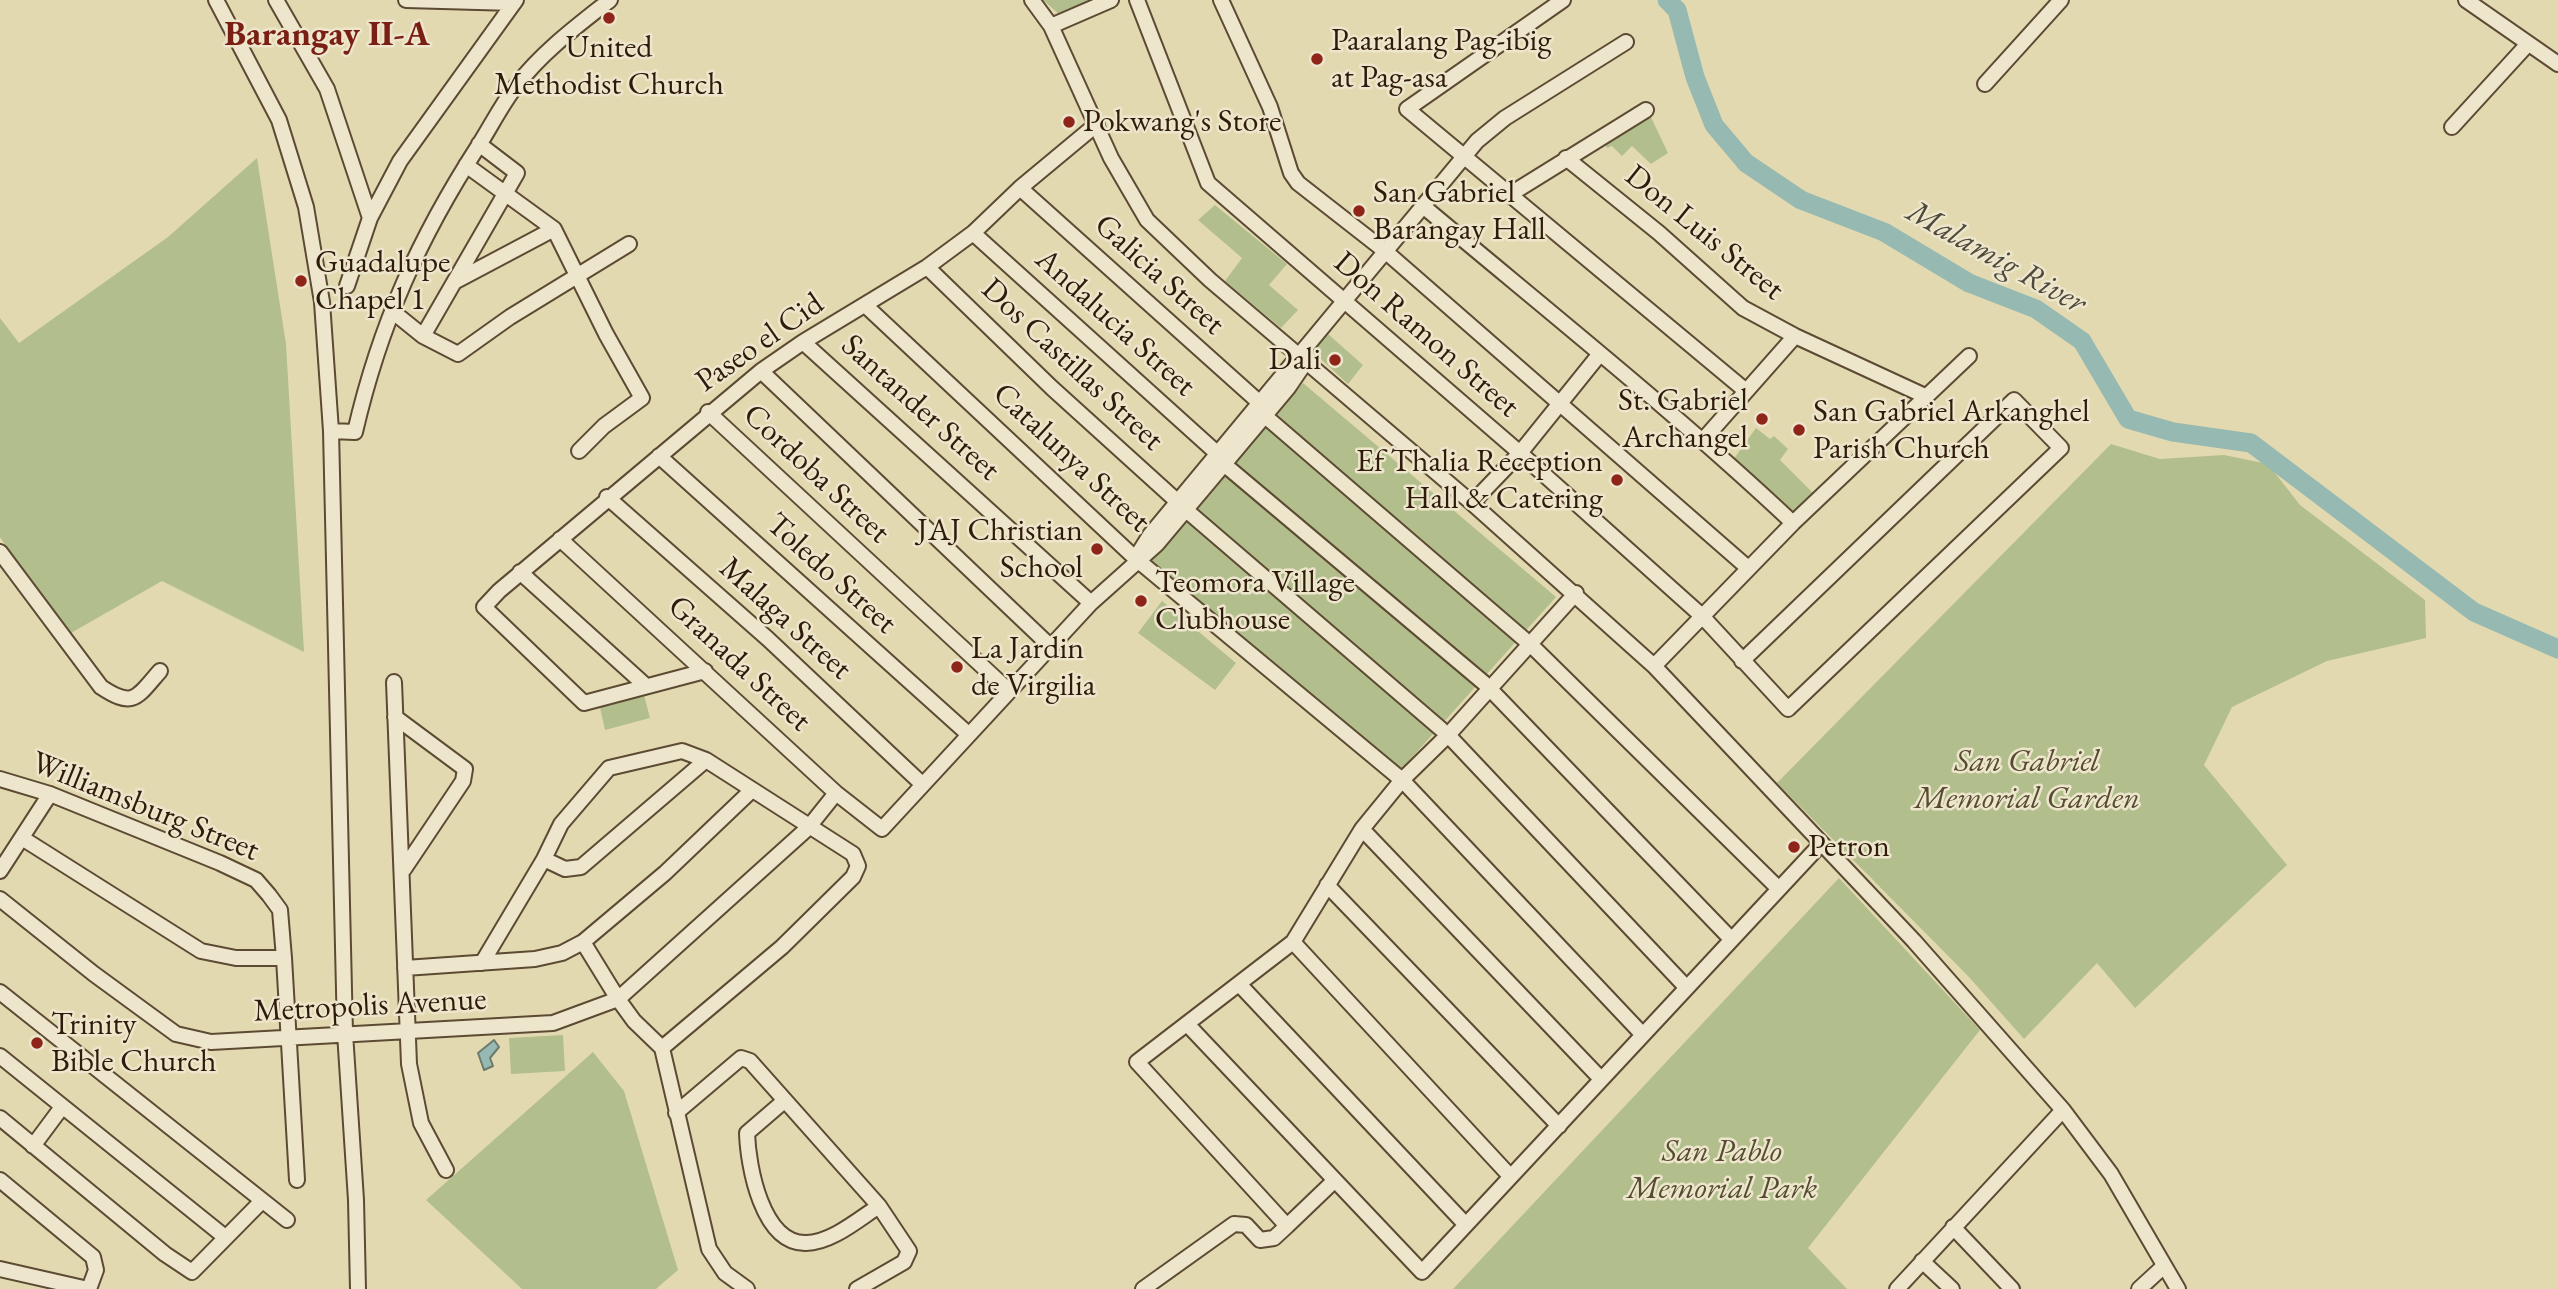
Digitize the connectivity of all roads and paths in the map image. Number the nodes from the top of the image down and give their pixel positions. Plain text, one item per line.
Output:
1 (216, 0) edge
2 (276, 0) edge
3 (406, 0) edge
4 (610, 0) edge
5 (1032, 0) edge
6 (1111, 0) edge
7 (1137, 0) edge
8 (1221, 0) edge
9 (1563, 0) edge
10 (2061, 0) edge
11 (2466, 0) edge
12 (515, 1) edge
13 (1051, 26) junction
14 (1626, 43) dead end
15 (2527, 44) junction
16 (2558, 64) edge
17 (1985, 84) dead end
18 (1646, 110) dead end
19 (1097, 124) junction
20 (2452, 127) dead end
21 (479, 144) junction
22 (1465, 158) junction
23 (1566, 158) junction
24 (466, 165) junction
25 (1020, 188) junction
26 (505, 193) junction
27 (1508, 195) junction
28 (1423, 206) junction
29 (370, 218) junction
30 (554, 229) junction
31 (973, 233) junction
32 (629, 244) dead end
33 (1385, 251) junction
34 (927, 268) junction
35 (577, 275) junction
36 (453, 282) junction
37 (347, 286) dead end
38 (1345, 301) junction
39 (866, 306) junction
40 (391, 311) junction
41 (423, 336) junction
42 (1795, 336) junction
43 (803, 342) junction
44 (1599, 355) junction
45 (1969, 356) dead end
46 (1302, 360) junction
47 (761, 371) junction
48 (1746, 391) junction
49 (1925, 396) junction
50 (1560, 402) junction
51 (1263, 410) junction
52 (708, 412) junction
53 (331, 431) junction
54 (1704, 439) junction
55 (579, 451) dead end
56 (1520, 453) junction
57 (659, 456) junction
58 (1222, 460) junction
59 (607, 497) junction
60 (1472, 503) junction
61 (1183, 506) junction
62 (1793, 523) junction
63 (561, 539) junction
64 (0, 552) edge
65 (1135, 562) junction
66 (1748, 568) junction
67 (520, 572) junction
68 (1576, 593) junction
69 (1091, 603) junction
70 (1702, 616) junction
71 (1528, 642) junction
72 (1049, 645) junction
73 (1742, 661) junction
74 (1654, 666) junction
75 (160, 670) dead end
76 (705, 671) junction
77 (394, 682) dead end
78 (1486, 685) junction
79 (646, 686) junction
80 (1009, 691) junction
81 (395, 717) junction
82 (1444, 732) junction
83 (967, 733) junction
84 (706, 760) junction
85 (0, 779) edge
86 (1402, 780) junction
87 (922, 784) junction
88 (751, 792) junction
89 (836, 793) junction
90 (51, 794) junction
91 (808, 828) junction
92 (1362, 829) junction
93 (22, 838) junction
94 (1821, 844) junction
95 (544, 859) junction
96 (404, 869) junction
97 (0, 871) edge
98 (1327, 885) junction
99 (1779, 889) junction
100 (0, 899) edge
101 (1730, 938) junction
102 (583, 942) junction
103 (1293, 942) junction
104 (284, 958) junction
105 (482, 963) junction
106 (405, 968) junction
107 (1240, 985) junction
108 (1685, 986) junction
109 (0, 992) edge
110 (618, 999) junction
111 (1187, 1024) junction
112 (406, 1031) junction
113 (345, 1033) junction
114 (1643, 1035) junction
115 (290, 1036) junction
116 (662, 1048) junction
117 (0, 1056) edge
118 (1601, 1079) junction
119 (783, 1102) junction
120 (62, 1107) junction
121 (2063, 1110) junction
122 (676, 1114) junction
123 (0, 1118) edge
124 (1559, 1126) junction
125 (33, 1146) junction
126 (446, 1170) dead end
127 (1510, 1177) junction
128 (0, 1180) edge
129 (297, 1180) dead end
130 (1334, 1181) junction
131 (261, 1202) junction
132 (879, 1206) junction
133 (287, 1220) dead end
134 (1466, 1225) junction
135 (1287, 1226) junction
136 (1953, 1227) junction
137 (225, 1237) junction
138 (1922, 1261) junction
139 (2164, 1265) junction
140 (0, 1269) edge
141 (89, 1289) edge
142 (358, 1289) edge
143 (747, 1289) edge
144 (857, 1289) edge
145 (1143, 1289) edge
146 (1897, 1289) edge
147 (1952, 1289) edge
148 (2012, 1289) edge
149 (2138, 1289) edge
150 (2178, 1289) edge

1 - 53 street
2 - 29 street
3 - 12 street
4 - 21 street
5 - 13 street
6 - 13 street
7 - 38 street, Don Ramon Street
8 - 33 street
9 - 22 street
10 - 17 street
11 - 15 street
12 - 29 street
13 - 19 street
14 - 22 street
15 - 16 street
15 - 20 street
18 - 23 street
19 - 25 street, Paseo el Cid
19 - 46 street
21 - 24 street
21 - 26 street
22 - 27 street
22 - 28 street
23 - 27 street
23 - 42 street, Don Luis Street
24 - 26 street
24 - 40 street
25 - 31 street, Paseo el Cid
25 - 51 street, Galicia Street
26 - 30 street
26 - 36 street
27 - 48 street
28 - 33 street
28 - 44 street
29 - 37 street
30 - 35 street
30 - 36 street
31 - 34 street, Paseo el Cid
31 - 58 street, Andalucia Street
32 - 35 street
33 - 38 street
33 - 50 street
34 - 39 street, Paseo el Cid
34 - 61 street, Dos Castillas Street
35 - 41 street
35 - 55 street
36 - 41 street
38 - 46 street
38 - 56 street, Don Ramon Street
39 - 43 street, Paseo el Cid
39 - 65 street, Catalunya Street
40 - 41 street
40 - 53 street
42 - 48 street
42 - 49 street, Don Luis Street
43 - 47 street, Paseo el Cid
43 - 69 street, Santander Street
44 - 50 street
44 - 54 street
45 - 49 street
46 - 51 street
46 - 60 street
47 - 52 street, Paseo el Cid
47 - 72 street
48 - 54 street
49 - 62 street
50 - 56 street
50 - 66 street
51 - 58 street
51 - 71 street, Galicia Street
52 - 57 street, Paseo el Cid
52 - 80 street, Cordoba Street
53 - 113 street
54 - 62 street
56 - 60 street
56 - 70 street, Don Ramon Street
57 - 59 street, Paseo el Cid
57 - 83 street, Toledo Street
58 - 61 street
58 - 78 street, Andalucia Street
59 - 63 street, Paseo el Cid
59 - 87 street, Malaga Street
60 - 68 street
61 - 65 street
61 - 82 street, Dos Castillas Street
62 - 66 street
63 - 67 street, Paseo el Cid
63 - 76 street, Granada Street
64 - 75 street
65 - 69 street
65 - 86 street, Catalunya Street
66 - 70 street
67 - 79 street
67 - 79 street, Paseo el Cid
68 - 71 street
68 - 74 street
69 - 72 street
70 - 73 street, Don Ramon Street
70 - 74 street
71 - 78 street
71 - 99 street, Galicia Street
72 - 80 street
73 - 73 street, Don Ramon Street
74 - 94 street
76 - 79 street
76 - 89 street, Granada Street
77 - 81 street
78 - 82 street
78 - 101 street, Andalucia Street
80 - 83 street
81 - 96 street
81 - 96 street
82 - 86 street
82 - 108 street, Dos Castillas Street
83 - 87 street
84 - 88 street
84 - 95 street
84 - 95 street
85 - 90 street, Williamsburg Street
86 - 92 street
86 - 114 street, Catalunya Street
87 - 89 street, Granada Street
88 - 91 street
88 - 102 street
89 - 91 street
90 - 93 street
90 - 104 street, Williamsburg Street
91 - 110 street
91 - 116 street
92 - 98 street
92 - 118 street
93 - 97 street
93 - 104 street
94 - 99 street
94 - 121 street
95 - 105 street
96 - 106 street
98 - 103 street
98 - 124 street
99 - 101 street
100 - 115 street, Metropolis Avenue
101 - 108 street
102 - 105 street
102 - 110 street
103 - 107 street
103 - 127 street
104 - 115 street, Williamsburg Street
105 - 106 street
106 - 112 street
107 - 111 street
107 - 134 street
108 - 114 street
109 - 131 street
110 - 112 street, Metropolis Avenue
110 - 116 street
111 - 130 street
111 - 135 street
112 - 113 street, Metropolis Avenue
112 - 126 street
113 - 115 street, Metropolis Avenue
113 - 142 street
114 - 118 street
115 - 129 street, Williamsburg Street
116 - 122 street
117 - 120 street
118 - 124 street
119 - 122 street
119 - 132 street
119 - 132 street
120 - 125 street
120 - 137 street
121 - 136 street
121 - 139 street
122 - 143 street
123 - 125 street
124 - 127 street
125 - 137 street
127 - 134 street
128 - 141 street
130 - 134 street
130 - 135 street
131 - 133 street
131 - 137 street
132 - 144 street
135 - 145 street
136 - 138 street
136 - 148 street
138 - 146 street
138 - 147 street
139 - 149 street
139 - 150 street
140 - 141 street

